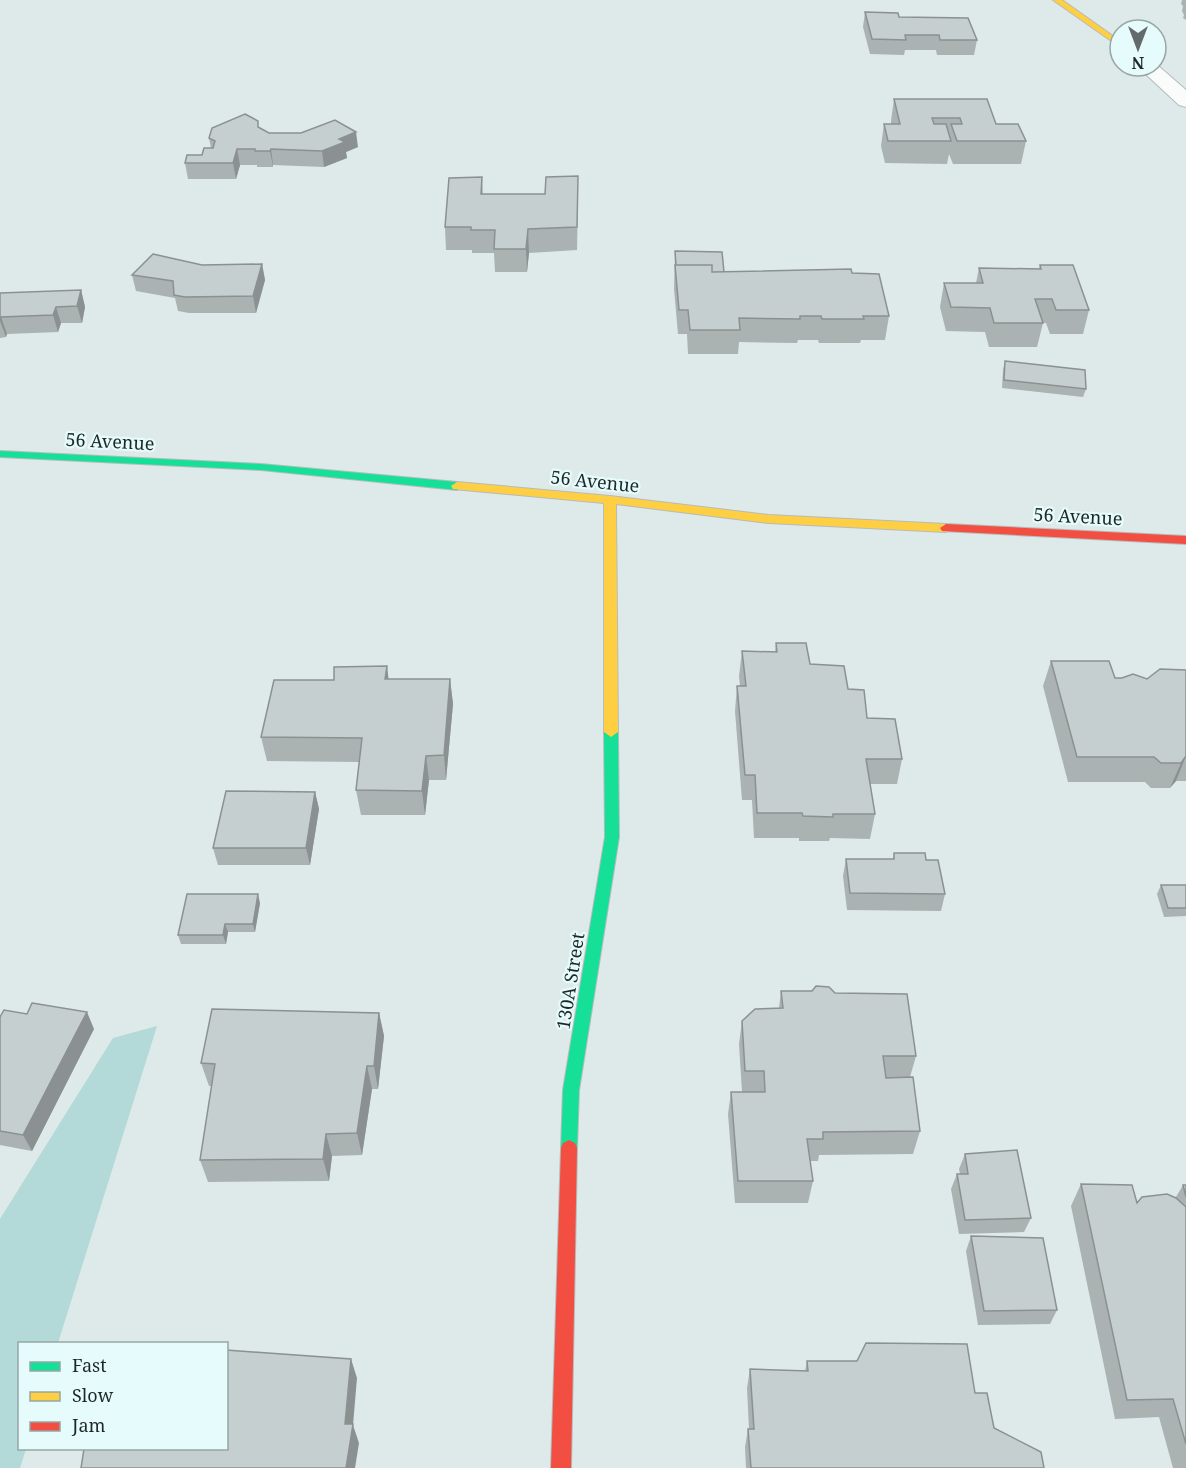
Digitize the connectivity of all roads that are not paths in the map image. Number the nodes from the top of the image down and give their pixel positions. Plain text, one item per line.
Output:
1 (1057, 0) edge
2 (1108, 36) edge
3 (1160, 78) edge
4 (1186, 101) edge
5 (0, 454) edge
6 (610, 500) junction
7 (1186, 540) edge
8 (561, 1468) edge

1 - 2 street
3 - 4 street
5 - 6 street, 56 Avenue
6 - 7 street, 56 Avenue
6 - 8 street, 130A Street

